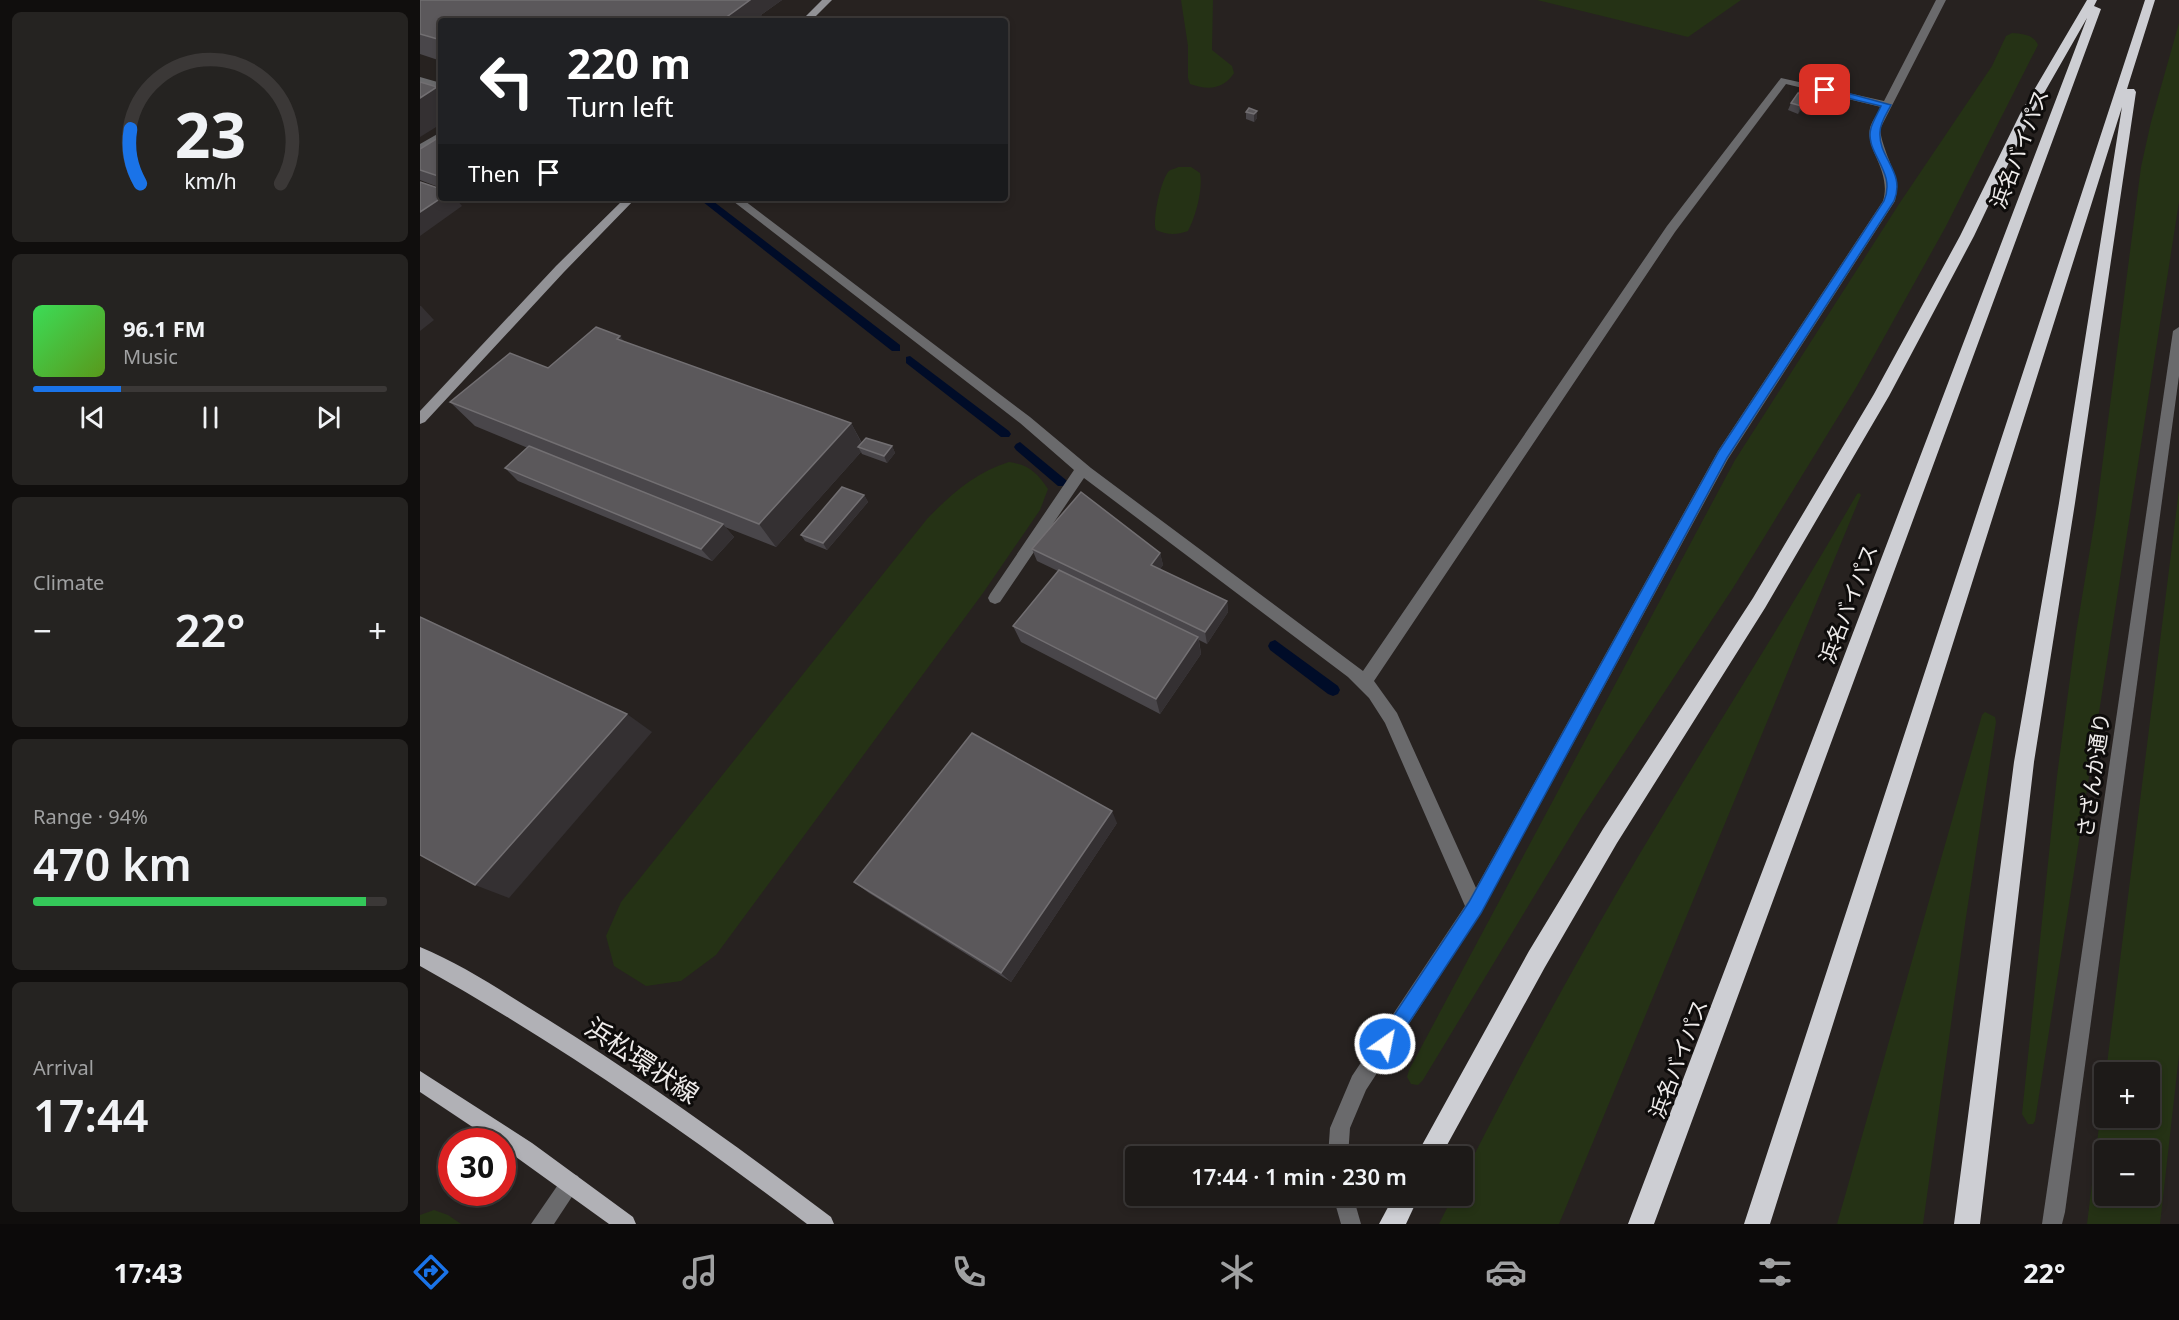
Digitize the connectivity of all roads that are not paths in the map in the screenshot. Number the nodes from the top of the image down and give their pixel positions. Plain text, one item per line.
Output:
1 (827, 0) edge
2 (1941, 0) edge
3 (2092, 0) edge
4 (2100, 0) edge
5 (2150, 0) edge
6 (809, 18) edge
7 (2139, 37) junction
8 (420, 80) edge
9 (438, 85) edge
10 (1886, 105) junction
11 (438, 137) edge
12 (420, 149) edge
13 (628, 201) edge
14 (739, 201) edge
15 (2179, 331) edge
16 (420, 419) edge
17 (1082, 469) junction
18 (994, 598) dead end
19 (1364, 682) junction
20 (1475, 907) junction
21 (420, 957) edge
22 (420, 1081) edge
23 (1337, 1146) edge
24 (1434, 1146) edge
25 (571, 1182) junction
26 (1346, 1206) edge
27 (1402, 1206) edge
28 (542, 1224) edge
29 (626, 1224) edge
30 (824, 1224) edge
31 (1351, 1224) edge
32 (1392, 1224) edge
33 (1641, 1224) edge
34 (1757, 1224) edge
35 (1967, 1224) edge
36 (2052, 1224) edge

1 - 6 street
2 - 10 street
3 - 24 highway
4 - 33 highway, 浜名バイパス
5 - 7 highway
7 - 34 highway
7 - 35 highway
8 - 9 street
10 - 19 street
10 - 20 street
11 - 12 street
13 - 16 street
14 - 17 street
15 - 36 street, さざんか通り
17 - 18 street
17 - 19 street
19 - 20 street
20 - 23 street
21 - 30 main road, 浜松環状線
22 - 25 main road
25 - 28 street
25 - 29 main road
26 - 31 street
27 - 32 highway

